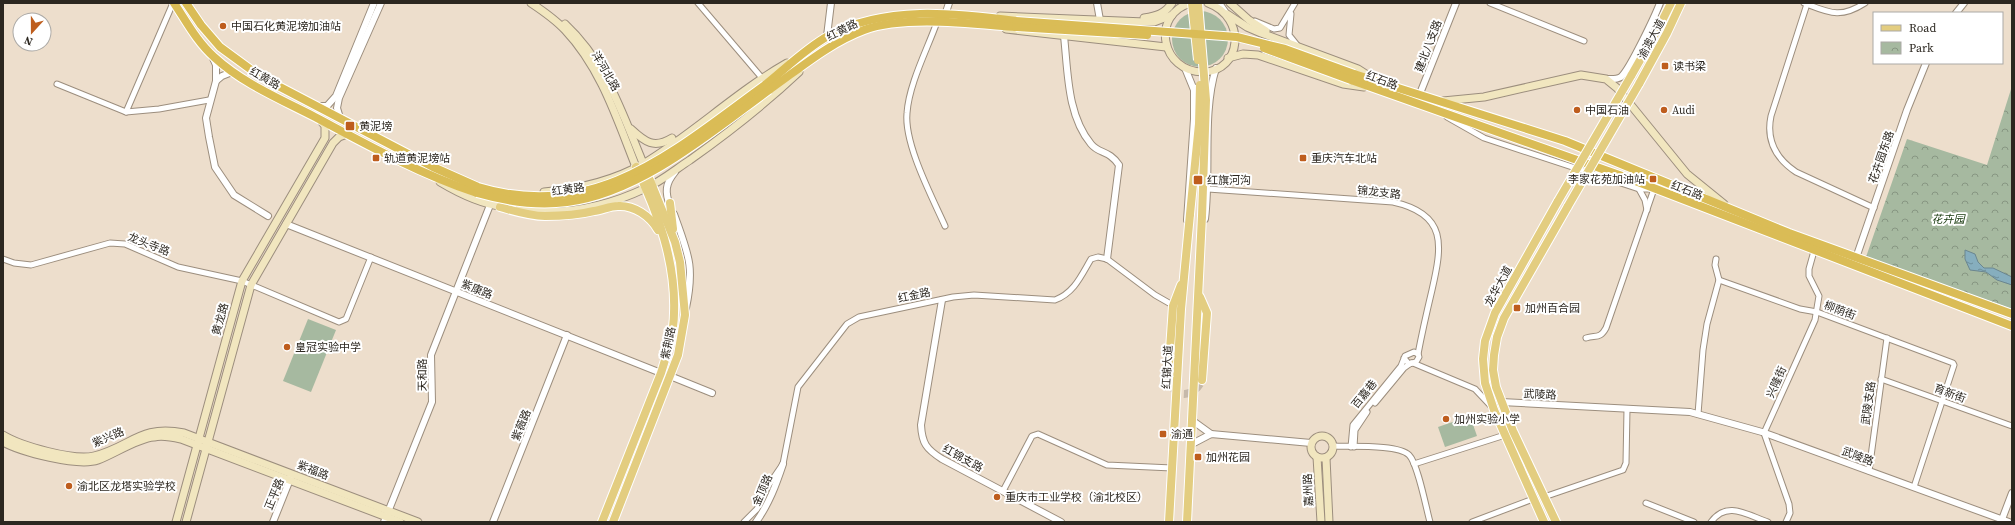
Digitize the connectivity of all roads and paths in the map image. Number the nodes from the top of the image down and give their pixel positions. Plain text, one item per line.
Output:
1 (174, 3) edge
2 (186, 3) edge
3 (374, 3) edge
4 (381, 3) edge
5 (531, 3) edge
6 (540, 3) edge
7 (698, 3) edge
8 (831, 3) edge
9 (949, 3) edge
10 (1097, 3) edge
11 (1172, 3) edge
12 (1192, 3) edge
13 (1198, 3) edge
14 (1208, 3) edge
15 (1219, 3) edge
16 (1230, 3) edge
17 (1295, 3) edge
18 (1456, 3) edge
19 (1492, 3) edge
20 (1660, 3) edge
21 (1670, 3) edge
22 (1681, 3) edge
23 (1865, 3) edge
24 (1964, 3) edge
25 (1184, 4) edge
26 (1806, 4) edge
27 (1292, 9) junction
28 (1239, 11) junction
29 (1957, 12) edge
30 (1226, 13) junction
31 (1174, 14) junction
32 (945, 15) junction
33 (978, 20) junction
34 (1100, 20) junction
35 (1120, 21) junction
36 (937, 22) junction
37 (827, 36) junction
38 (1064, 36) junction
39 (1282, 40) junction
40 (1584, 41) dead end
41 (1166, 46) junction
42 (1297, 46) junction
43 (212, 56) junction
44 (1228, 58) junction
45 (810, 60) junction
46 (1926, 64) edge
47 (1185, 68) junction
48 (1216, 68) junction
49 (232, 72) junction
50 (1630, 76) joint
51 (1606, 79) junction
52 (216, 81) junction
53 (57, 84) dead end
54 (765, 84) junction
55 (1639, 84) joint
56 (1376, 85) junction
57 (1419, 96) junction
58 (209, 100) junction
59 (1436, 101) junction
60 (316, 106) junction
61 (126, 112) junction
62 (1437, 112) junction
63 (709, 117) junction
64 (340, 118) junction
65 (321, 120) junction
66 (628, 127) junction
67 (347, 134) junction
68 (325, 138) junction
69 (333, 143) junction
70 (640, 165) junction
71 (433, 167) junction
72 (679, 167) junction
73 (430, 175) junction
74 (649, 186) junction
75 (1654, 188) junction
76 (1208, 189) junction
77 (1639, 189) junction
78 (477, 190) junction
79 (670, 203) junction
80 (490, 205) junction
81 (500, 206) junction
82 (1729, 208) junction
83 (1874, 208) junction
84 (1647, 210) junction
85 (281, 213) junction
86 (268, 216) junction
87 (286, 224) junction
88 (945, 226) dead end
89 (273, 228) junction
90 (671, 243) junction
91 (1188, 245) junction
92 (1814, 251) junction
93 (1201, 255) junction
94 (371, 257) junction
95 (1716, 258) dead end
96 (1856, 258) junction
97 (3, 260) edge
98 (1107, 260) junction
99 (1184, 275) junction
100 (1719, 280) junction
101 (242, 281) junction
102 (251, 285) junction
103 (457, 291) junction
104 (1199, 294) junction
105 (942, 300) junction
106 (1173, 306) junction
107 (1181, 309) junction
108 (1817, 312) junction
109 (2012, 314) edge
110 (685, 315) junction
111 (2012, 326) edge
112 (567, 335) junction
113 (1586, 338) dead end
114 (1887, 338) junction
115 (1418, 354) junction
116 (1404, 358) junction
117 (1412, 363) junction
118 (661, 373) junction
119 (670, 376) junction
120 (1168, 378) tunnel mouth
121 (1882, 379) junction
122 (1202, 380) tunnel mouth
123 (712, 393) dead end
124 (1941, 401) junction
125 (1501, 402) junction
126 (1627, 409) junction
127 (1494, 410) junction
128 (1698, 414) junction
129 (1193, 421) junction
130 (2012, 426) edge
131 (1764, 433) junction
132 (1211, 434) junction
133 (3, 435) edge
134 (1505, 435) junction
135 (3, 442) edge
136 (198, 442) junction
137 (1311, 443) junction
138 (1192, 444) junction
139 (208, 445) junction
140 (1333, 446) junction
141 (1352, 447) junction
142 (218, 452) junction
143 (1317, 457) junction
144 (1326, 458) junction
145 (204, 459) junction
146 (783, 464) junction
147 (1414, 464) junction
148 (1172, 468) junction
149 (1869, 471) junction
150 (291, 477) junction
151 (1914, 487) junction
152 (1003, 491) junction
153 (2012, 493) edge
154 (1544, 497) junction
155 (1533, 499) junction
156 (1646, 503) dead end
157 (387, 516) edge
158 (2002, 521) edge
159 (176, 522) edge
160 (186, 522) edge
161 (273, 522) edge
162 (400, 522) edge
163 (418, 522) edge
164 (494, 522) edge
165 (602, 522) edge
166 (613, 522) edge
167 (744, 522) edge
168 (756, 522) edge
169 (1061, 522) edge
170 (1169, 522) edge
171 (1187, 522) edge
172 (1321, 522) edge
173 (1329, 522) edge
174 (1430, 522) edge
175 (1472, 522) edge
176 (1544, 522) edge
177 (1556, 522) edge
178 (1694, 522) edge
179 (1711, 522) edge
180 (1768, 522) edge
181 (1786, 522) edge
182 (2009, 522) edge

1 - 43 highway, 红黄路
1 - 61 street
2 - 60 highway, 红黄路
3 - 60 street
4 - 64 street
5 - 70 main road, 洋河北路
6 - 66 main road, 洋河北路
7 - 54 street
8 - 37 street
9 - 32 street
10 - 34 street
11 - 35 main road
12 - 25 main road
12 - 91 main road, 红锦大道, bridge
13 - 93 main road, bridge
14 - 30 main road
15 - 30 street
16 - 28 main road
17 - 27 street
18 - 57 street, 建北八支路
19 - 40 street
20 - 51 street
21 - 50 main road, 渝澳大道
22 - 55 main road, 渝澳大道
23 - 26 street
24 - 29 street
25 - 31 main road
26 - 83 street
27 - 28 street
27 - 42 street
28 - 39 main road
30 - 39 main road
30 - 44 main road
31 - 35 main road
31 - 41 main road
32 - 33 highway, 红黄路
32 - 37 highway, 红黄路
33 - 34 main road
33 - 36 highway, 红黄路
33 - 38 main road
33 - 56 highway, 红石路, bridge
34 - 35 main road
36 - 45 highway, 红黄路
36 - 88 street
37 - 54 highway, 红黄路
38 - 41 main road
38 - 98 street
39 - 42 main road
41 - 47 main road
42 - 56 main road
43 - 49 highway, 红黄路
43 - 52 street
44 - 48 main road
44 - 56 main road
45 - 54 highway, 红黄路
45 - 72 main road
46 - 83 street, 花卉园东路
47 - 48 main road
47 - 91 street
48 - 76 street
49 - 52 street
49 - 65 highway, 红黄路
50 - 127 main road, 龙华大道, bridge
51 - 59 main road, 红石路
51 - 82 main road, 红石路
52 - 58 street
53 - 61 street
54 - 63 main road
54 - 78 highway, 红黄路, bridge
55 - 125 main road, 龙华大道, bridge
56 - 57 highway, 红石路
56 - 62 highway, 红石路
57 - 59 highway, 红石路
58 - 61 street
58 - 86 street
59 - 82 highway, 红石路
60 - 64 highway, 红黄路
62 - 75 highway, 红石路
62 - 77 street
63 - 66 main road
63 - 70 main road
64 - 71 highway, 红黄路
65 - 67 highway, 红黄路
65 - 68 main road
66 - 70 main road, 洋河北路
67 - 69 main road
67 - 73 highway, 红黄路
68 - 69 main road
68 - 85 main road, 黄龙路
69 - 87 main road, 黄龙路
70 - 71 main road
70 - 74 main road, 紫荆路
71 - 78 highway, 红黄路
72 - 74 main road
72 - 79 street
73 - 78 highway, 红黄路
73 - 80 main road
74 - 81 main road
74 - 90 main road, 紫荆路
75 - 77 street
75 - 84 street
75 - 92 highway, 红石路
76 - 93 street
76 - 115 street, 锦龙支路
77 - 84 street
79 - 90 main road
79 - 110 street
80 - 81 main road
80 - 103 street, 天和路
81 - 90 main road
82 - 96 highway, 红石路
83 - 96 street, 花卉园东路
84 - 113 street
85 - 86 street
85 - 89 main road, 黄龙路
86 - 89 street
87 - 94 street, 紫康路
87 - 102 main road, 黄龙路
89 - 101 main road, 黄龙路
90 - 110 main road, 紫荆路
90 - 118 main road, 紫荆路
91 - 99 main road, 红锦大道
92 - 108 street, 兴隆街
92 - 111 highway, 红石路
93 - 104 main road
94 - 102 street, 龙头寺路
94 - 103 street, 紫康路
95 - 100 street
96 - 109 highway, 红石路
97 - 101 street, 龙头寺路
98 - 105 street, 红金路
98 - 106 street
99 - 106 main road
99 - 107 main road, 红锦大道
100 - 108 street, 柳荫街
100 - 128 street
101 - 102 street, 龙头寺路
101 - 136 main road, 黄龙路
102 - 139 main road, 黄龙路
103 - 112 street, 紫康路
103 - 157 street, 天和路
104 - 122 main road
104 - 129 main road
105 - 146 street, 红金路
105 - 152 street, 红锦支路
106 - 107 street
106 - 120 main road
107 - 148 main road, 红锦大道
108 - 114 street, 柳荫街
108 - 131 street, 兴隆街
110 - 119 main road, 紫荆路
112 - 118 street, 紫康路
112 - 164 street, 紫薇路
114 - 121 street, 武陵支路
114 - 124 street, 柳荫街
115 - 116 street
115 - 117 street, 百嘉巷
116 - 117 street
116 - 141 street, 百嘉巷
117 - 127 street
117 - 141 street, 百嘉巷
118 - 165 main road, 紫荆路
119 - 123 street
119 - 166 main road, 紫荆路
121 - 124 street, 育新街
121 - 149 street, 武陵支路
124 - 130 street, 育新街
124 - 151 street
125 - 126 street, 武陵路
125 - 154 main road, 龙华大道
126 - 128 street, 武陵路
126 - 154 street
127 - 134 main road, 龙华大道
128 - 131 street, 武陵路
129 - 132 street
129 - 138 main road
131 - 149 street, 武陵路
131 - 181 street
132 - 137 street
132 - 138 street
133 - 136 main road, 紫兴路
134 - 147 street
134 - 155 main road, 龙华大道
135 - 136 main road, 紫兴路
136 - 139 main road, 紫福路
136 - 159 main road, 黄龙路
137 - 140 main road
137 - 143 main road
138 - 171 main road
139 - 142 main road, 紫福路
139 - 145 main road, 黄龙路
139 - 150 main road, 紫福路
140 - 141 street
140 - 144 main road
141 - 147 street
142 - 145 main road
142 - 150 main road, 紫福路
143 - 144 main road
143 - 172 main road, 嘉州路
144 - 173 main road, 嘉州路
145 - 160 main road, 黄龙路
146 - 167 street, 红金路
146 - 168 street, 金顶路
147 - 174 street
148 - 152 street
148 - 170 main road, 红锦大道
149 - 151 street, 武陵路
150 - 157 main road, 紫福路
150 - 161 street, 正平路
151 - 158 street, 武陵路
152 - 169 street, 红锦支路
153 - 158 street
154 - 177 main road, 龙华大道
155 - 175 street
155 - 176 main road, 龙华大道
156 - 178 street
157 - 162 main road, 紫福路
157 - 163 main road, 紫福路
158 - 182 street, 武陵路
179 - 180 street

